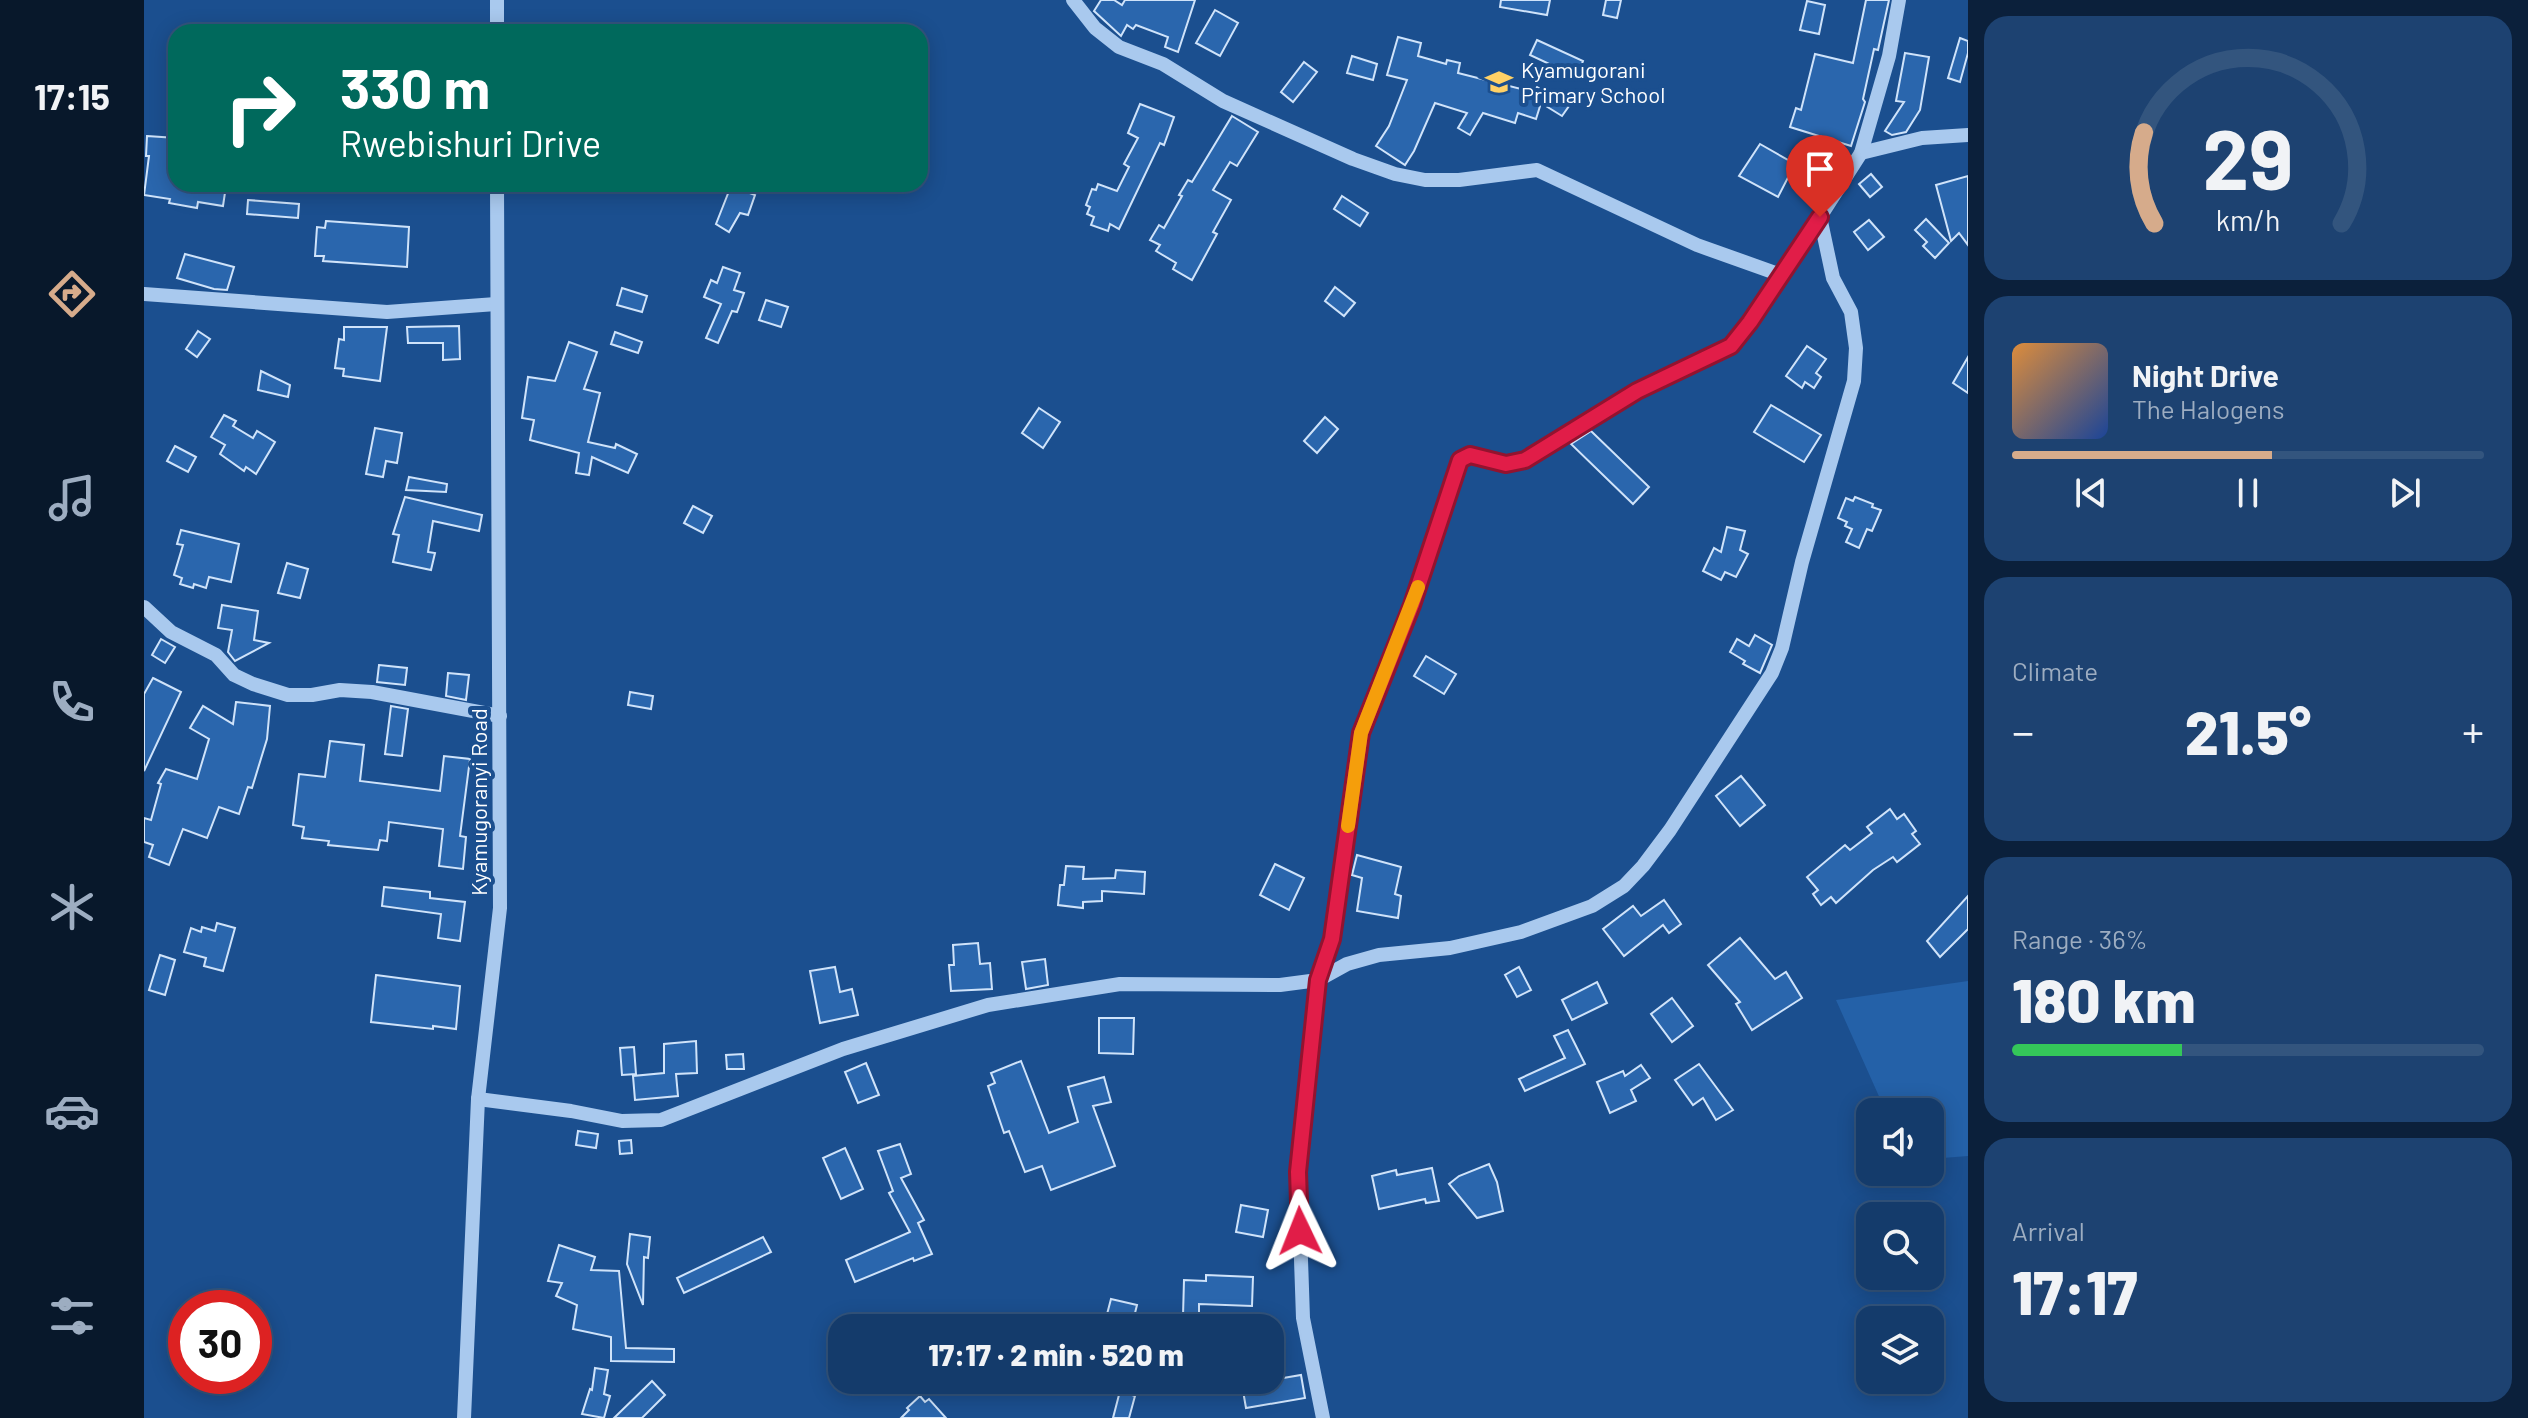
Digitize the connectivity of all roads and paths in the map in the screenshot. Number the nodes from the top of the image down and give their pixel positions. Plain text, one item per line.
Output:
1 (497, 0) edge
2 (1073, 0) edge
3 (1899, 0) edge
4 (497, 24) edge
5 (1968, 135) edge
6 (1861, 153) junction
7 (497, 192) edge
8 (1820, 217) junction
9 (1781, 275) junction
10 (144, 294) edge
11 (496, 304) junction
12 (144, 607) edge
13 (500, 716) junction
14 (1318, 980) junction
15 (478, 1099) junction
16 (464, 1418) edge
17 (1323, 1418) edge

1 - 4 street
2 - 9 street
3 - 6 street
5 - 6 street
6 - 8 street
7 - 11 street, Kyamugoranyi Road
8 - 9 street
8 - 14 street
9 - 14 street
10 - 11 street
11 - 13 street, Kyamugoranyi Road
12 - 13 street
13 - 15 street, Kyamugoranyi Road
14 - 15 street
14 - 17 street
15 - 16 street, Kyamugoranyi Road

